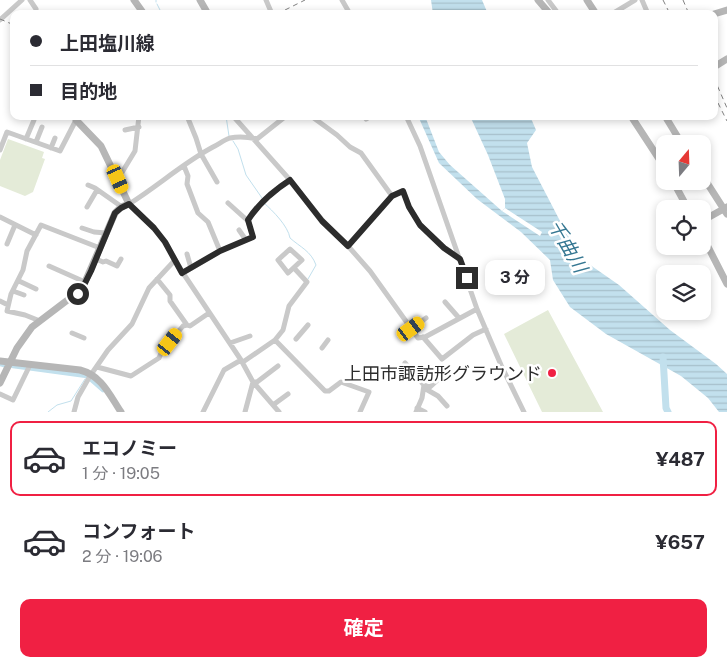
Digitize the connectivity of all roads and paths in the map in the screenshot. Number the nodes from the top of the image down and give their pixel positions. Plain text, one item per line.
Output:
1 (22, 0) edge
2 (30, 0) edge
3 (538, 0) edge
4 (635, 0) edge
5 (36, 9) dead end
6 (11, 10) edge
7 (550, 10) edge
8 (619, 10) edge
9 (10, 11) edge
10 (0, 20) edge
11 (34, 120) dead end
12 (76, 120) edge
13 (79, 120) edge
14 (139, 120) edge
15 (188, 120) edge
16 (237, 120) edge
17 (281, 120) edge
18 (317, 120) edge
19 (408, 120) edge
20 (634, 120) edge
21 (667, 120) edge
22 (139, 126) junction
23 (42, 127) dead end
24 (125, 130) dead end
25 (677, 135) edge
26 (55, 138) dead end
27 (253, 138) junction
28 (26, 139) junction
29 (36, 142) junction
30 (51, 148) junction
31 (0, 150) edge
32 (201, 154) junction
33 (656, 154) edge
34 (184, 166) junction
35 (118, 179) junction
36 (290, 180) junction
37 (217, 182) dead end
38 (88, 185) dead end
39 (711, 188) edge
40 (97, 190) junction
41 (392, 196) junction
42 (228, 203) dead end
43 (126, 205) junction
44 (87, 207) dead end
45 (726, 210) edge
46 (0, 217) edge
47 (711, 217) edge
48 (248, 220) junction
49 (15, 224) junction
50 (82, 228) dead end
51 (239, 230) dead end
52 (106, 233) junction
53 (36, 235) junction
54 (246, 240) junction
55 (7, 244) dead end
56 (348, 246) junction
57 (100, 248) junction
58 (220, 251) junction
59 (711, 253) edge
60 (187, 254) dead end
61 (96, 259) junction
62 (121, 259) dead end
63 (460, 259) junction
64 (175, 260) junction
65 (49, 266) dead end
66 (191, 268) junction
67 (294, 268) junction
68 (182, 273) junction
69 (157, 279) junction
70 (19, 281) junction
71 (85, 282) junction
72 (727, 284) edge
73 (36, 288) dead end
74 (13, 291) junction
75 (24, 295) dead end
76 (0, 301) edge
77 (445, 302) dead end
78 (8, 305) junction
79 (477, 309) junction
80 (209, 313) junction
81 (426, 318) dead end
82 (458, 318) junction
83 (40, 321) junction
84 (187, 325) junction
85 (308, 325) dead end
86 (411, 329) junction
87 (486, 329) junction
88 (72, 333) dead end
89 (250, 336) dead end
90 (423, 337) junction
91 (84, 338) dead end
92 (296, 339) dead end
93 (275, 340) junction
94 (328, 340) dead end
95 (230, 343) junction
96 (322, 348) dead end
97 (0, 361) edge
98 (242, 361) junction
99 (11, 362) junction
100 (405, 363) dead end
101 (30, 365) junction
102 (278, 366) dead end
103 (97, 367) junction
104 (444, 374) dead end
105 (90, 376) junction
106 (253, 382) junction
107 (0, 383) edge
108 (424, 386) junction
109 (0, 394) edge
110 (288, 394) dead end
111 (272, 405) junction
112 (447, 406) dead end
113 (417, 410) edge
114 (74, 412) edge
115 (121, 412) edge
116 (203, 412) edge
117 (244, 412) edge
118 (278, 412) edge
119 (360, 412) edge
120 (425, 412) edge
121 (524, 412) edge

1 - 6 street
2 - 5 street
3 - 7 street
4 - 8 street
9 - 10 street
11 - 28 street
12 - 30 street
13 - 35 street
14 - 22 street
15 - 32 street
16 - 27 street
17 - 27 street
18 - 41 street
19 - 63 street
20 - 33 street
21 - 25 street
22 - 24 street
22 - 35 street
23 - 29 street
26 - 30 street
27 - 32 street
27 - 36 street
28 - 29 street
28 - 31 street
29 - 30 street
32 - 34 street
32 - 37 street
34 - 43 street
34 - 58 street
35 - 43 street
36 - 48 street
36 - 56 street
38 - 40 street
39 - 45 street
40 - 43 street
40 - 44 street
41 - 56 street
41 - 63 street
42 - 48 street
43 - 52 street
43 - 64 street
45 - 47 street
46 - 49 street
48 - 54 street
49 - 53 street
49 - 55 street
50 - 52 street
51 - 54 street
52 - 57 street
53 - 57 street
53 - 70 street
54 - 58 street
56 - 86 street
57 - 61 street
58 - 66 street
59 - 72 street
60 - 66 street
61 - 62 street
61 - 71 street
63 - 79 street
64 - 68 street
64 - 69 street
65 - 71 street
66 - 68 street
67 - 67 street
67 - 93 street
68 - 80 street
69 - 84 street
69 - 103 street
70 - 73 street
70 - 74 street
71 - 83 street
74 - 75 street
74 - 78 street
76 - 78 street
77 - 82 street
78 - 83 street
79 - 82 street
79 - 87 street
80 - 84 street
80 - 95 street
81 - 86 street
82 - 90 street
83 - 99 street
84 - 103 street
85 - 92 street
86 - 90 street
87 - 90 street
87 - 121 street
88 - 91 street
89 - 95 street
93 - 98 street
93 - 119 street
94 - 96 street
95 - 98 street
97 - 99 street
98 - 106 street
98 - 116 street
99 - 101 street
99 - 107 street
100 - 108 street
101 - 105 street
101 - 109 street
102 - 106 street
103 - 105 street
104 - 108 street
105 - 114 street
105 - 115 street
106 - 111 street
106 - 117 street
108 - 112 street
108 - 113 street
110 - 111 street
111 - 118 street
113 - 120 street

